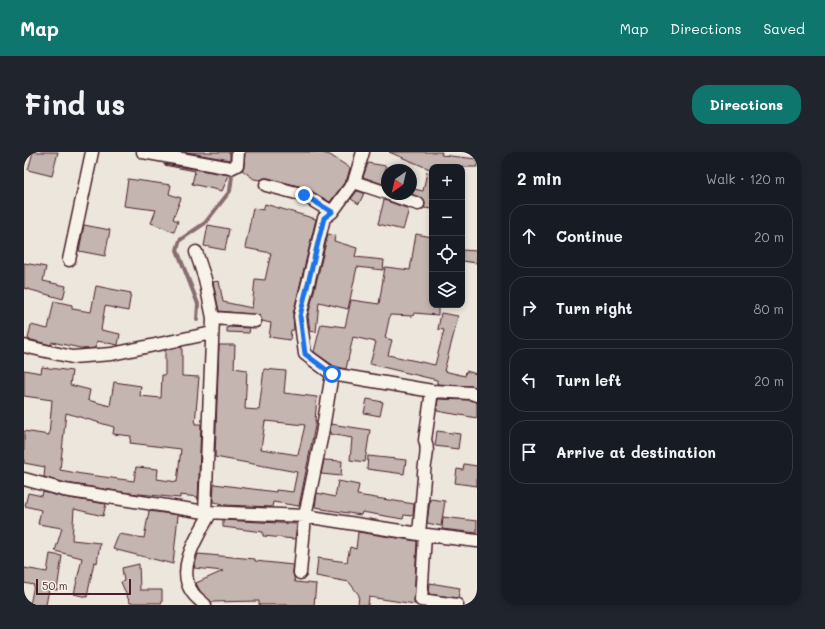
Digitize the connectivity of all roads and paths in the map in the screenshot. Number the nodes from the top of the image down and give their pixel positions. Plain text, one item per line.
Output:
1 (92, 152) edge
2 (143, 152) edge
3 (238, 152) edge
4 (363, 152) edge
5 (354, 182) junction
6 (266, 185) dead end
7 (381, 192) edge
8 (406, 200) edge
9 (418, 204) dead end
10 (332, 212) junction
11 (196, 252) dead end
12 (69, 260) dead end
13 (213, 318) junction
14 (255, 321) dead end
15 (212, 333) junction
16 (24, 346) edge
17 (332, 374) junction
18 (432, 391) junction
19 (477, 395) edge
20 (24, 479) edge
21 (208, 512) junction
22 (305, 516) junction
23 (422, 534) junction
24 (477, 541) edge
25 (300, 572) dead end
26 (205, 605) edge
27 (457, 605) edge

1 - 12 street
2 - 3 street
4 - 5 street
5 - 7 street
5 - 10 street
6 - 10 street
8 - 9 street
10 - 17 street
11 - 13 street
13 - 14 street
13 - 15 street
15 - 16 street
15 - 21 street
17 - 18 street
17 - 22 street
18 - 19 street
18 - 23 street
20 - 21 street
21 - 22 street
21 - 26 street
22 - 23 street
22 - 25 street
23 - 24 street
23 - 27 street

